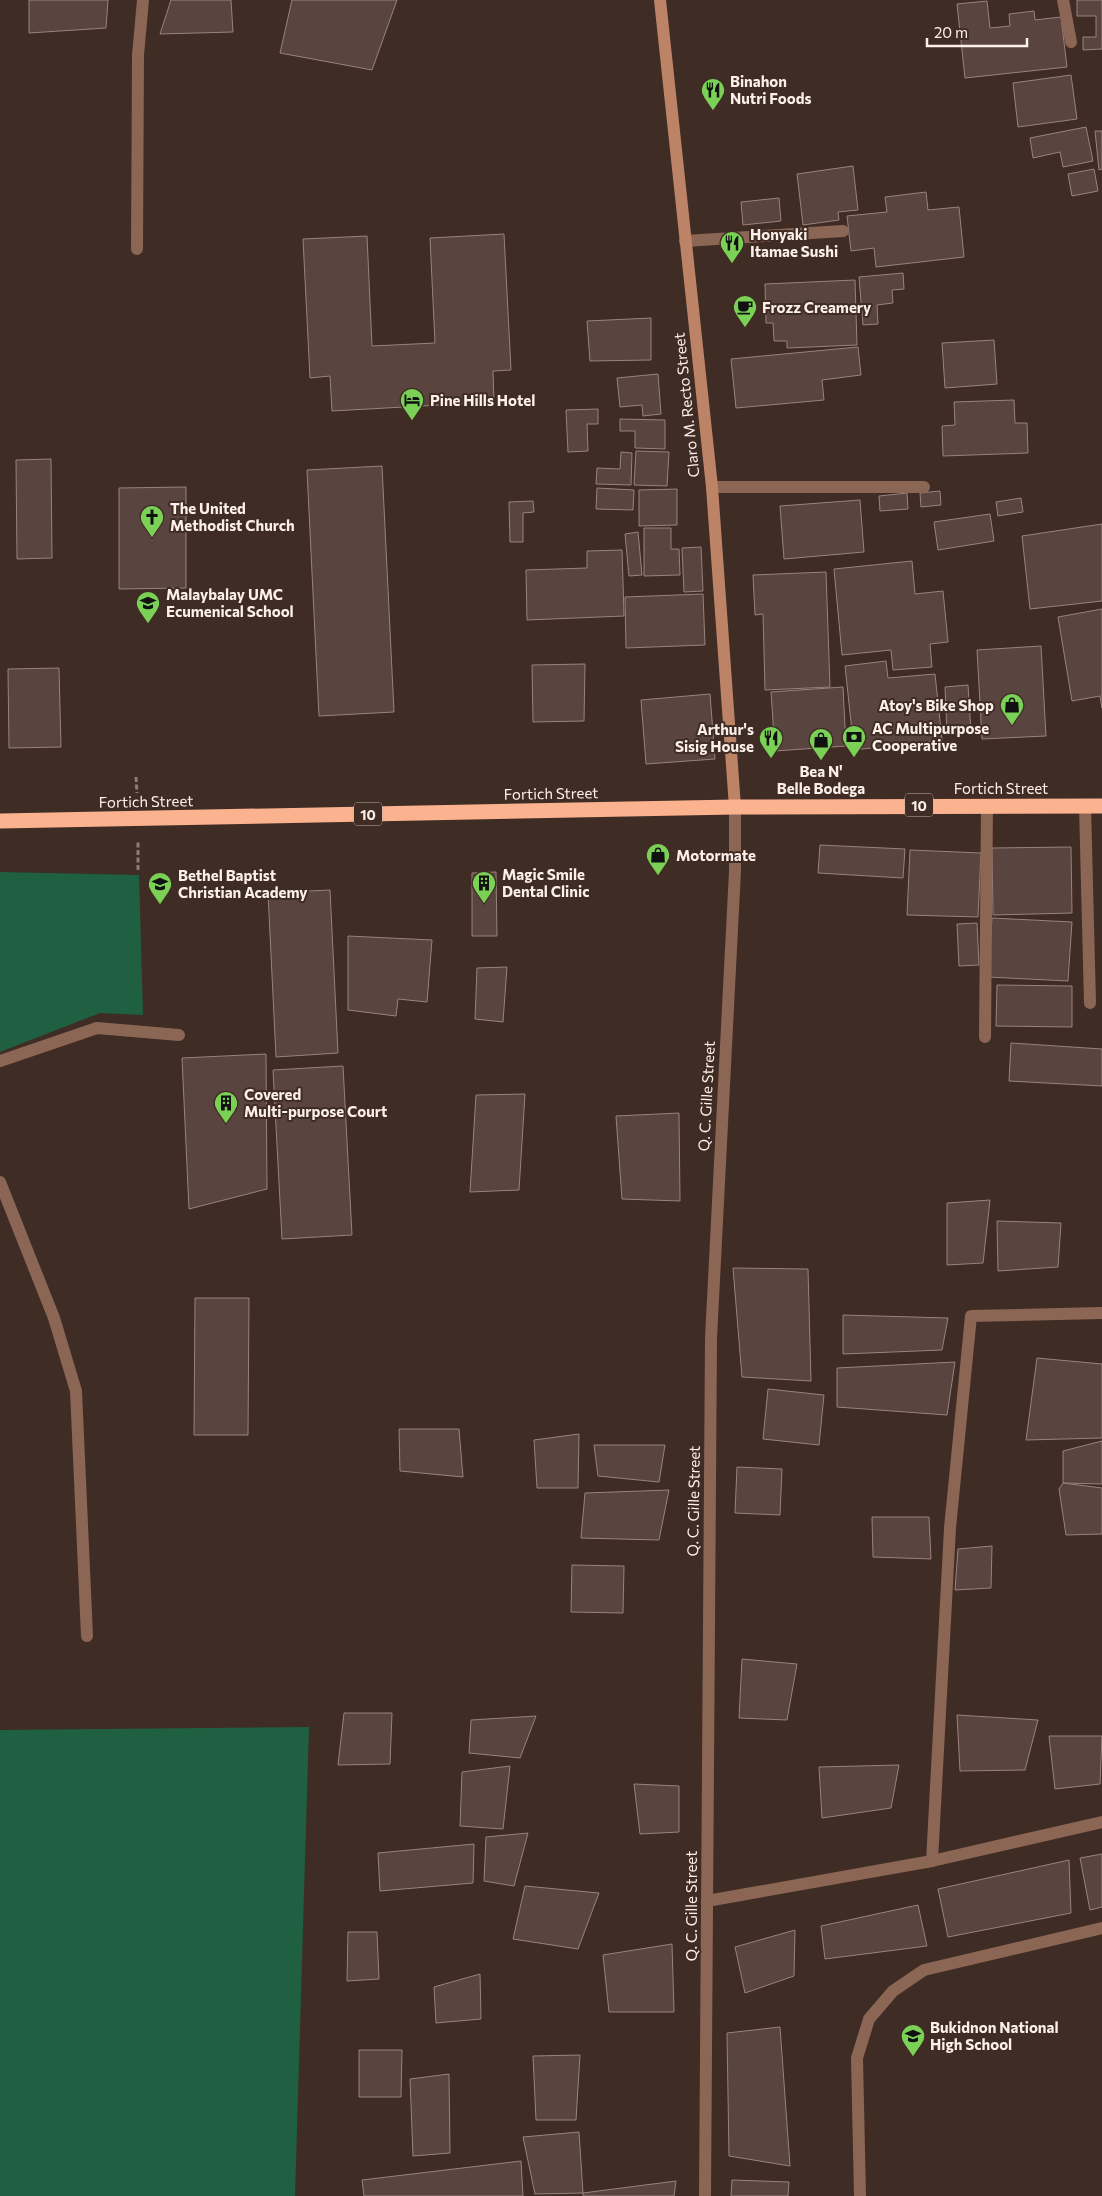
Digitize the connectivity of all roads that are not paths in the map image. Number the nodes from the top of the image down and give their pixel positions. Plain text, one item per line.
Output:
1 (143, 0) edge
2 (660, 0) edge
3 (1063, 0) edge
4 (1071, 42) dead end
5 (843, 231) dead end
6 (685, 240) junction
7 (137, 249) dead end
8 (712, 487) junction
9 (924, 487) dead end
10 (987, 805) junction
11 (1085, 806) junction
12 (1102, 806) edge
13 (735, 807) junction
14 (0, 821) edge
15 (1090, 1003) dead end
16 (179, 1035) dead end
17 (985, 1037) dead end
18 (0, 1061) edge
19 (0, 1182) edge
20 (1102, 1313) edge
21 (87, 1636) dead end
22 (1102, 1822) edge
23 (932, 1861) junction
24 (707, 1901) junction
25 (1102, 1928) edge
26 (705, 2196) edge
27 (860, 2196) edge

1 - 7 street
2 - 6 main road, Claro M. Recto Street
3 - 4 street
5 - 6 street
6 - 8 main road, Claro M. Recto Street
8 - 9 street
8 - 13 main road, Claro M. Recto Street
10 - 11 highway, Fortich Street / 10
10 - 13 highway, Fortich Street / 10
10 - 17 street
11 - 12 highway, Fortich Street / 10
11 - 15 street
13 - 14 highway, Fortich Street / 10
13 - 24 street, Q. C. Gille Street
16 - 18 street
19 - 21 street
20 - 23 street
22 - 23 street
23 - 24 street
24 - 26 street, Q. C. Gille Street
25 - 27 street

